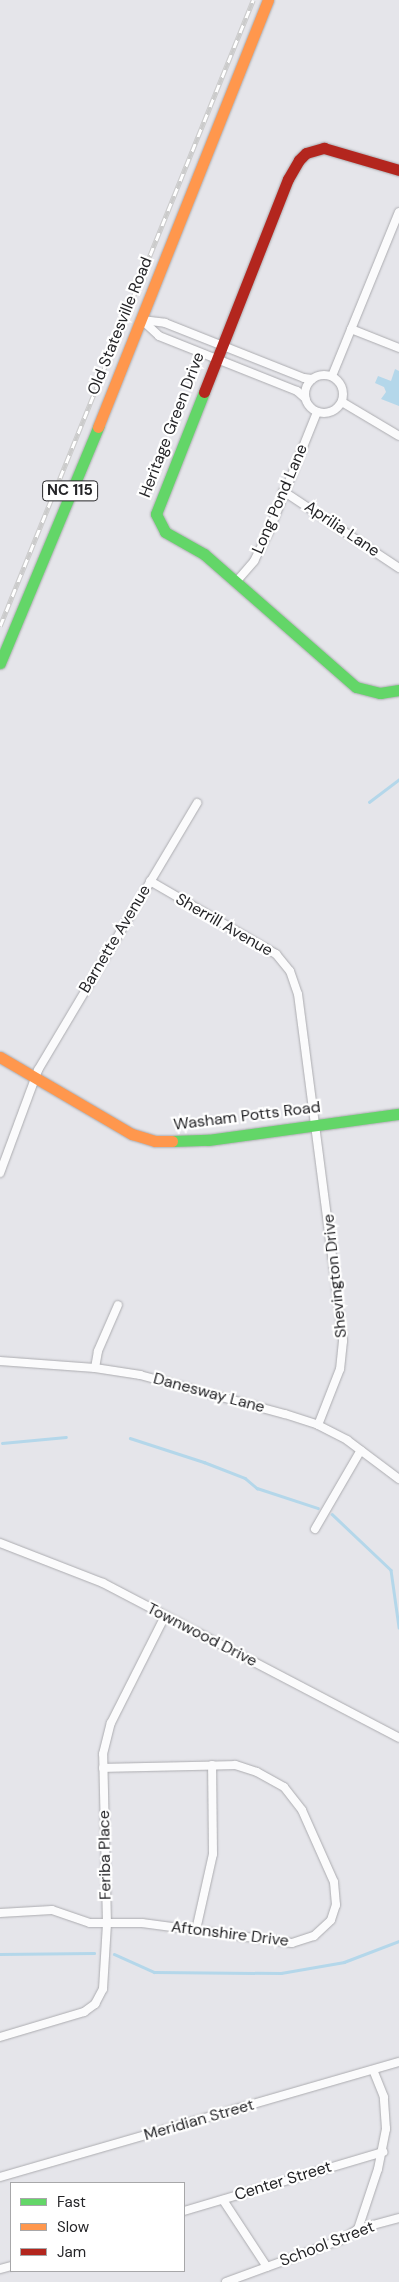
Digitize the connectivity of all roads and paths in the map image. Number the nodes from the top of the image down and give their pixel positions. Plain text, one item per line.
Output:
1 (268, 0) edge
2 (399, 170) edge
3 (399, 212) edge
4 (142, 320) junction
5 (351, 328) junction
6 (220, 347) junction
7 (399, 348) edge
8 (216, 358) junction
9 (332, 376) junction
10 (312, 378) junction
11 (305, 398) junction
12 (342, 402) junction
13 (317, 412) junction
14 (399, 436) edge
15 (283, 491) junction
16 (399, 568) edge
17 (236, 582) junction
18 (0, 664) edge
19 (399, 690) edge
20 (197, 803) dead end
21 (150, 881) junction
22 (0, 1057) edge
23 (36, 1077) junction
24 (399, 1114) edge
25 (318, 1124) junction
26 (0, 1173) edge
27 (118, 1305) dead end
28 (0, 1362) edge
29 (95, 1368) junction
30 (318, 1425) junction
31 (361, 1450) junction
32 (399, 1479) edge
33 (315, 1529) dead end
34 (0, 1542) edge
35 (165, 1616) junction
36 (399, 1738) edge
37 (212, 1765) junction
38 (103, 1768) junction
39 (0, 1913) edge
40 (107, 1924) junction
41 (196, 1930) junction
42 (0, 2037) edge
43 (399, 2062) edge
44 (373, 2070) junction
45 (383, 2152) junction
46 (0, 2177) edge
47 (223, 2200) junction
48 (185, 2211) edge
49 (399, 2218) edge
50 (358, 2229) junction
51 (267, 2267) junction
52 (226, 2282) edge

1 - 4 street, Old Statesville Road / NC 115
2 - 6 street, Heritage Green Drive
3 - 5 street
4 - 6 street
4 - 8 street
4 - 18 street, Old Statesville Road / NC 115
5 - 7 street
5 - 9 street
6 - 8 street, Heritage Green Drive
6 - 10 street
8 - 11 street
8 - 17 street, Heritage Green Drive
9 - 10 street
9 - 12 street
10 - 11 street
11 - 13 street
12 - 13 street
12 - 14 street
13 - 15 street, Long Pond Lane
15 - 16 street, Aprilia Lane
15 - 17 street, Long Pond Lane
17 - 19 street, Heritage Green Drive
20 - 21 street, Barnette Avenue
21 - 23 street, Barnette Avenue
21 - 25 street, Sherrill Avenue
22 - 23 street, Washam Potts Road
23 - 25 street, Washam Potts Road
23 - 26 street, Barnette Avenue
24 - 25 street, Washam Potts Road
25 - 30 street, Shevington Drive
27 - 29 street
28 - 29 street, Danesway Lane
29 - 30 street, Danesway Lane
30 - 31 street, Danesway Lane
31 - 32 street, Danesway Lane
31 - 33 street
34 - 35 street, Townwood Drive
35 - 36 street, Townwood Drive
35 - 38 street, Feriba Place
37 - 38 street, Aftonshire Drive
37 - 41 street
37 - 41 street, Aftonshire Drive
38 - 40 street, Feriba Place
39 - 40 street, Aftonshire Drive
40 - 41 street, Aftonshire Drive
40 - 42 street, Feriba Place
43 - 44 street, Meridian Street
44 - 45 street
44 - 46 street, Meridian Street
45 - 47 street, Center Street
45 - 50 street
47 - 48 street, Center Street
47 - 51 street
49 - 50 street, School Street
50 - 51 street, School Street
51 - 52 street, School Street

